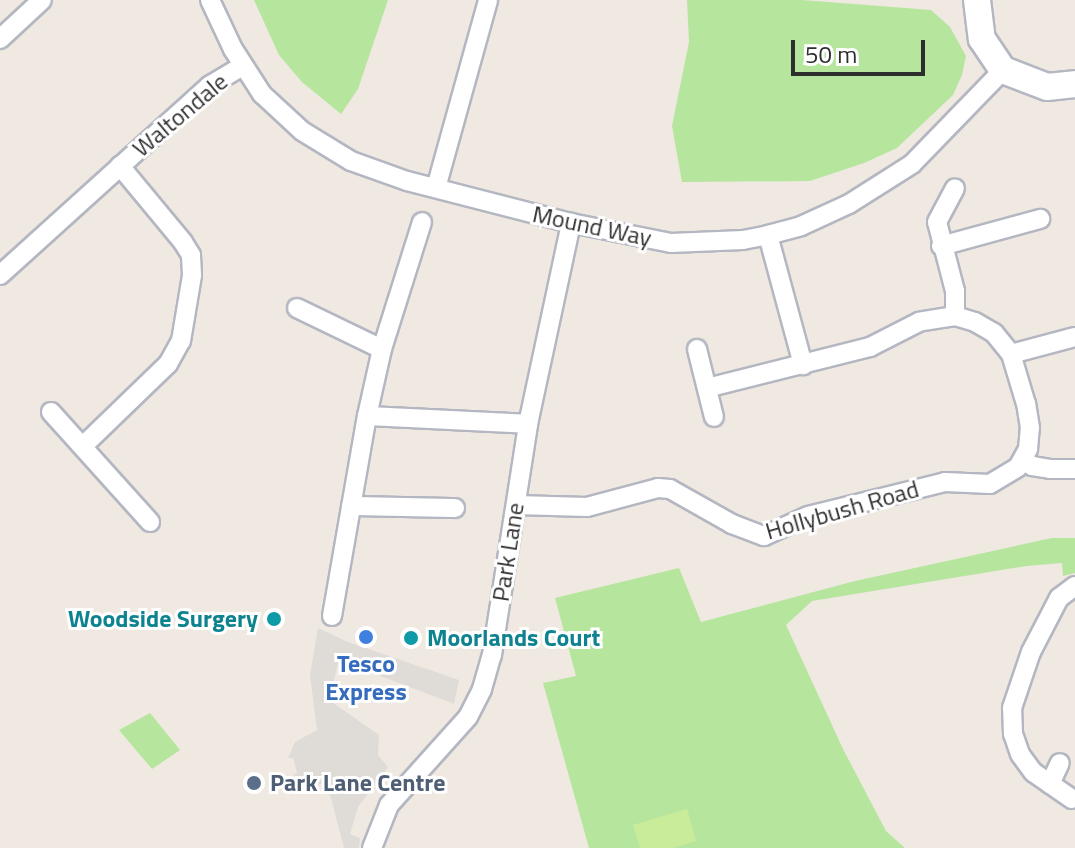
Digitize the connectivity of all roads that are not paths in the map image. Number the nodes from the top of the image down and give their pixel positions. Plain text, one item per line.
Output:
1 (42, 0) edge
2 (210, 0) edge
3 (488, 0) edge
4 (977, 0) edge
5 (0, 39) edge
6 (242, 66) junction
7 (1003, 70) junction
8 (1075, 84) edge
9 (120, 166) junction
10 (436, 188) junction
11 (955, 188) dead end
12 (1040, 219) dead end
13 (422, 222) dead end
14 (571, 223) junction
15 (768, 235) junction
16 (941, 246) junction
17 (0, 275) edge
18 (297, 308) dead end
19 (955, 316) junction
20 (1075, 337) edge
21 (382, 349) junction
22 (697, 349) dead end
23 (1011, 354) junction
24 (803, 365) junction
25 (707, 388) junction
26 (51, 412) dead end
27 (367, 416) junction
28 (714, 417) dead end
29 (528, 424) junction
30 (83, 446) junction
31 (1023, 459) junction
32 (1075, 469) edge
33 (516, 505) junction
34 (351, 506) junction
35 (455, 508) dead end
36 (150, 522) dead end
37 (1075, 586) edge
38 (332, 616) dead end
39 (1060, 763) dead end
40 (1050, 784) junction
41 (1072, 799) dead end
42 (372, 848) edge

1 - 5 street
2 - 6 street, Mound Way
3 - 10 street
4 - 7 main road
6 - 9 street, Waltondale
6 - 10 street, Mound Way
7 - 8 main road
7 - 15 street, Mound Way
9 - 17 street, Waltondale
9 - 30 street, Waltondale
10 - 14 street, Mound Way
11 - 16 street
12 - 16 street
13 - 21 street
14 - 15 street, Mound Way
14 - 29 street, Park Lane
15 - 24 street
16 - 19 street
18 - 21 street
19 - 23 street
19 - 24 street
20 - 23 street
21 - 27 street
22 - 25 street
23 - 31 street
24 - 25 street
25 - 28 street
26 - 30 street
27 - 29 street
27 - 34 street
29 - 33 street, Park Lane
30 - 36 street
31 - 32 street
31 - 33 street, Hollybush Road
33 - 42 street, Park Lane
34 - 35 street
34 - 38 street
37 - 40 street
39 - 40 street
40 - 41 street

